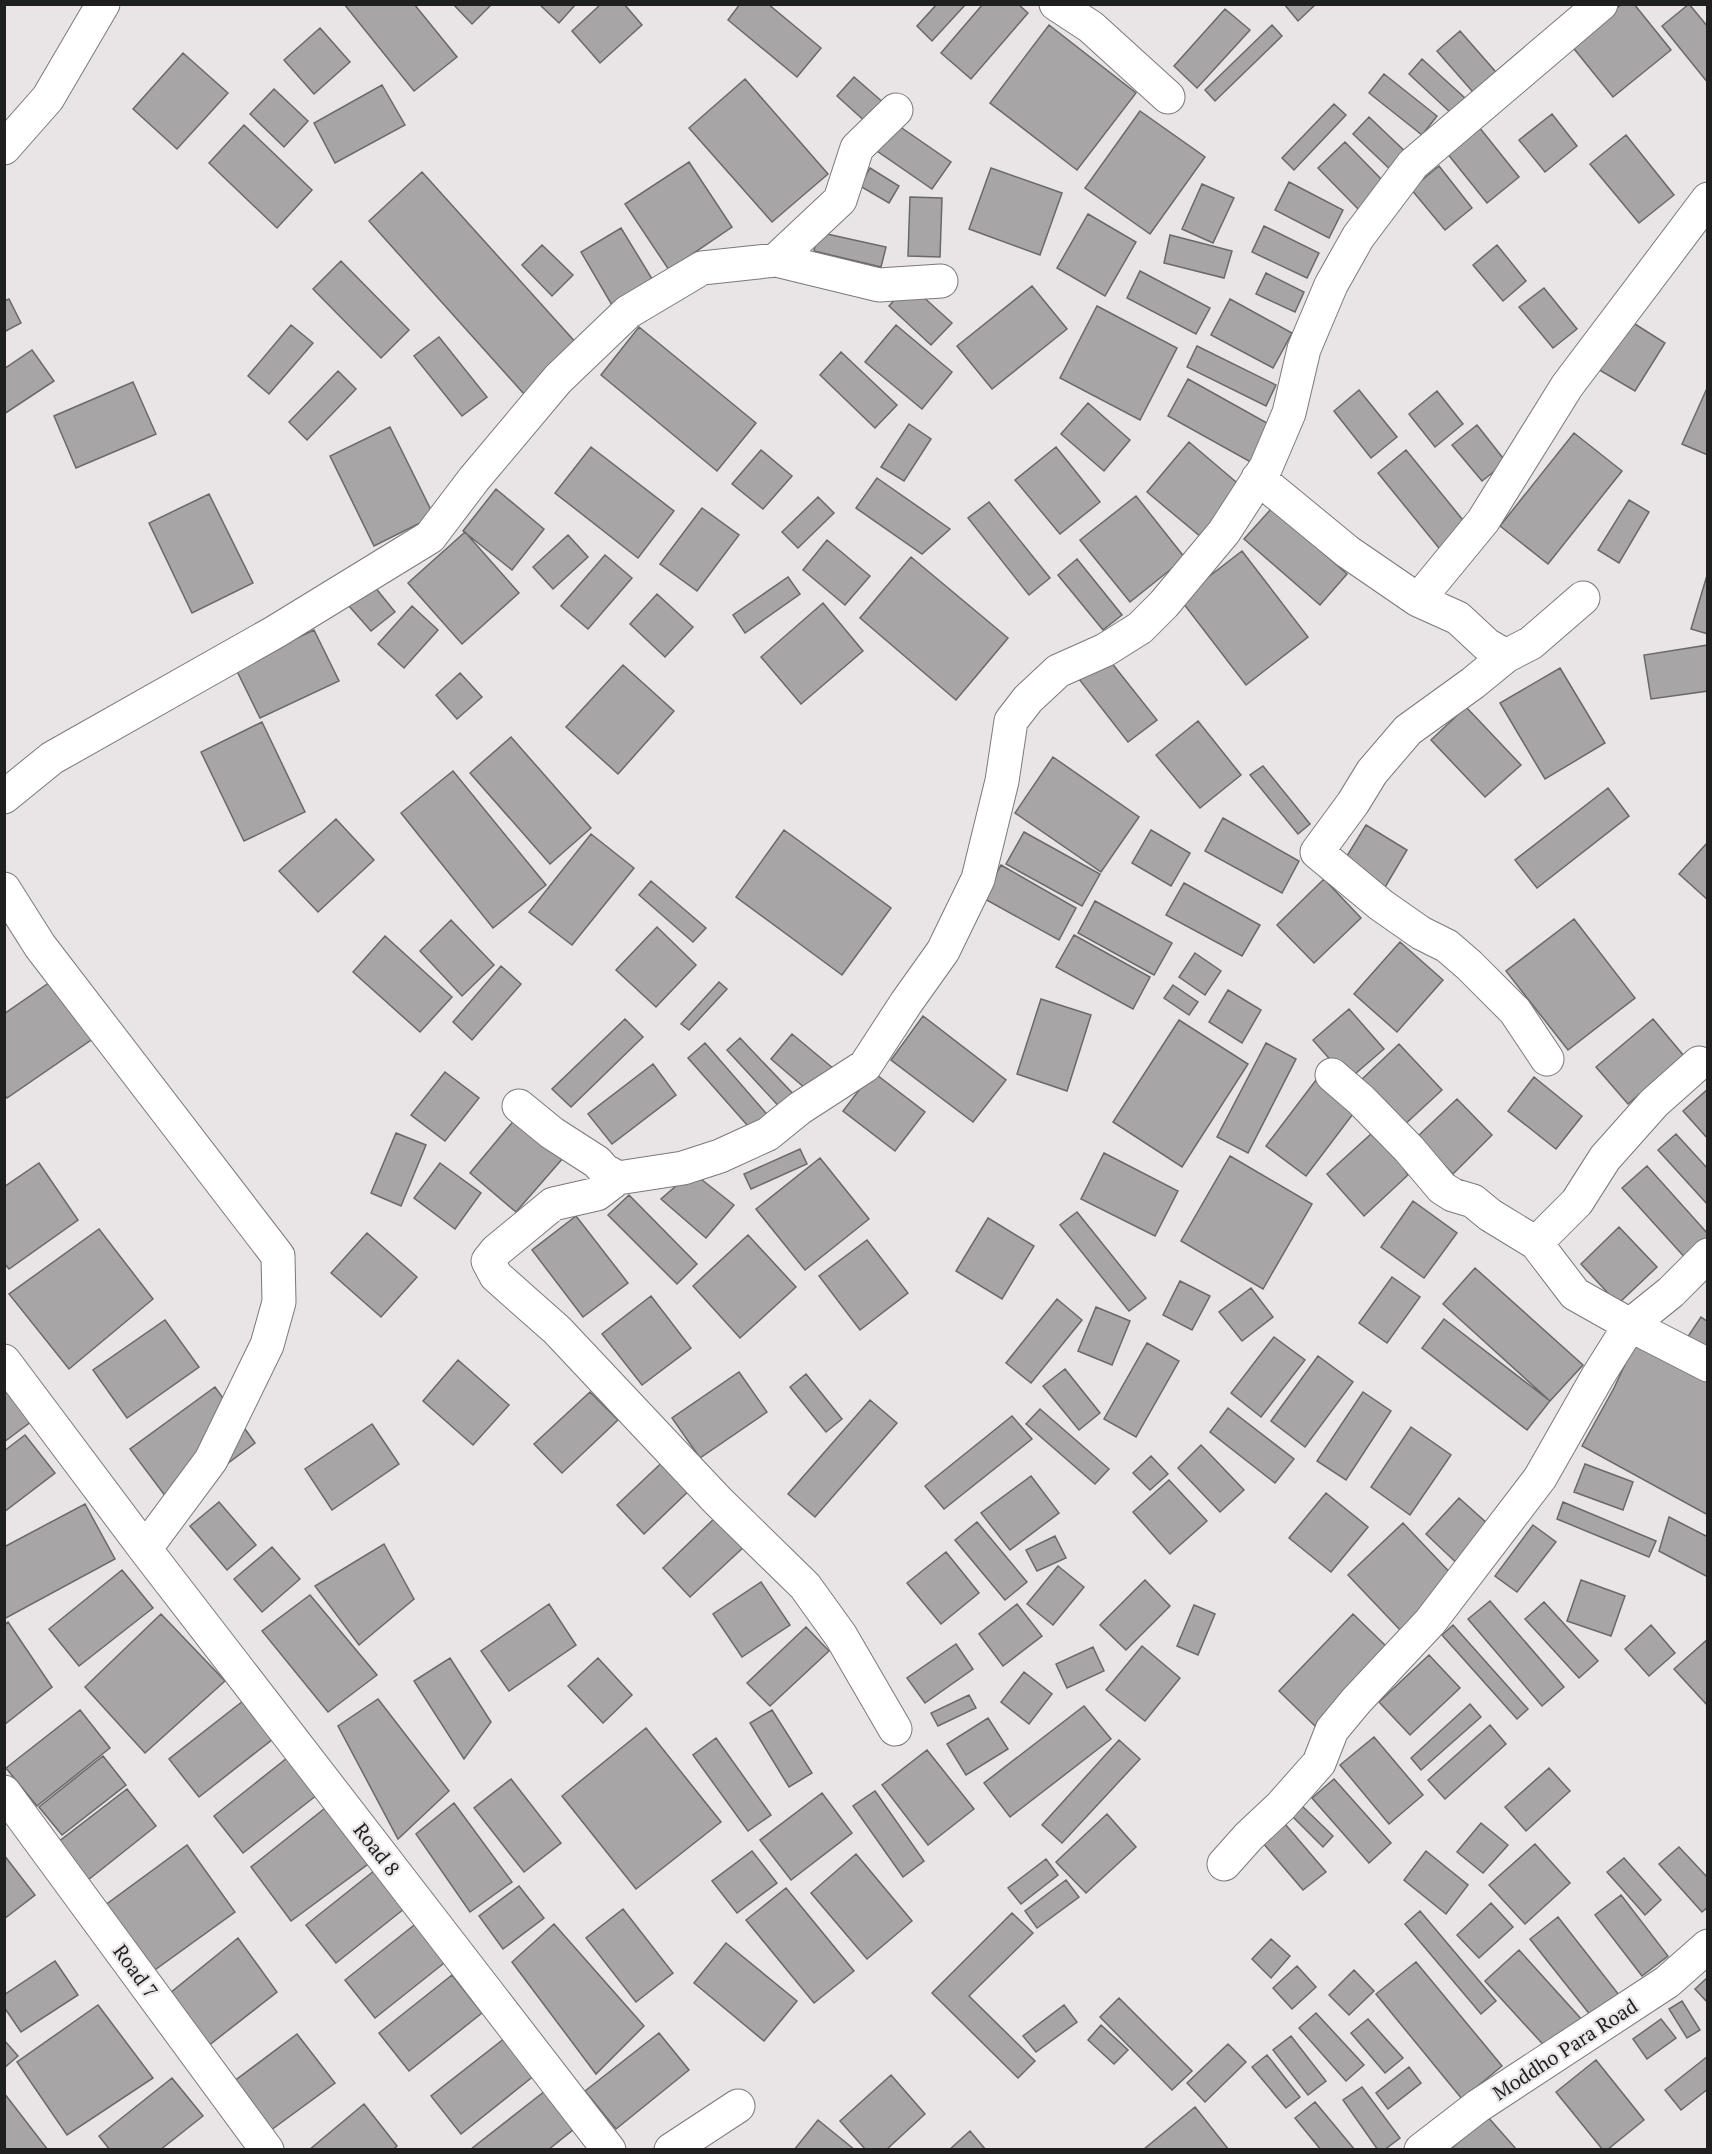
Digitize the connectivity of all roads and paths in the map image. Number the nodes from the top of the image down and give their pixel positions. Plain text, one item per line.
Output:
1 (103, 4) edge
2 (1056, 4) edge
3 (1601, 4) edge
4 (1168, 97) dead end
5 (896, 110) dead end
6 (4, 148) edge
7 (1707, 199) edge
8 (776, 260) junction
9 (941, 281) dead end
10 (1258, 477) junction
11 (1583, 598) dead end
12 (1418, 600) junction
13 (1506, 656) junction
14 (4, 797) edge
15 (4, 889) edge
16 (1547, 1059) dead end
17 (1699, 1063) dead end
18 (1332, 1075) dead end
19 (519, 1106) dead end
20 (618, 1178) junction
21 (1536, 1244) junction
22 (1707, 1255) edge
23 (1630, 1325) junction
24 (4, 1361) edge
25 (1707, 1365) edge
26 (145, 1549) junction
27 (895, 1729) dead end
28 (4, 1792) edge
29 (1224, 1864) dead end
30 (1707, 1946) edge
31 (738, 2106) dead end
32 (267, 2150) edge
33 (609, 2150) edge
34 (671, 2150) edge
35 (1421, 2150) edge

1 - 6 street
2 - 4 street
3 - 10 street
5 - 8 street
7 - 12 street
8 - 9 street
8 - 14 street
10 - 12 street
10 - 20 street
11 - 13 street
12 - 13 street
13 - 16 street
15 - 26 street
17 - 21 street
18 - 21 street
19 - 20 street
20 - 27 street
21 - 23 street
22 - 23 street
23 - 25 street
23 - 29 street
24 - 26 street, Road 8
26 - 33 street, Road 8
28 - 32 street, Road 7
30 - 35 street, Moddho Para Road
31 - 34 street

